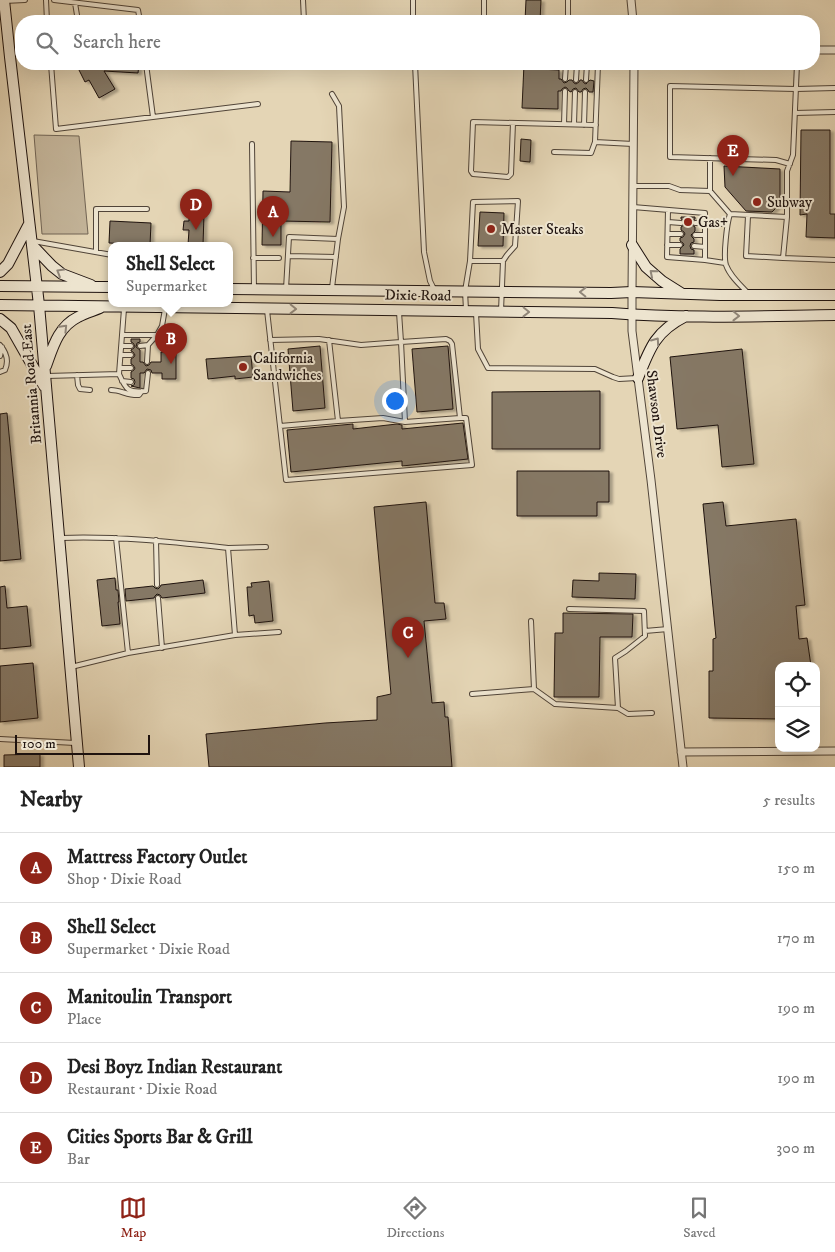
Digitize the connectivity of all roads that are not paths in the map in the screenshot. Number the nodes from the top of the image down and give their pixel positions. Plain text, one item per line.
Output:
1 (26, 0) edge
2 (46, 0) edge
3 (54, 0) edge
4 (303, 0) edge
5 (413, 0) edge
6 (484, 0) edge
7 (568, 0) edge
8 (632, 0) edge
9 (4, 1) edge
10 (75, 3) junction
11 (47, 15) edge
12 (77, 15) edge
13 (139, 15) edge
14 (304, 15) edge
15 (414, 15) edge
16 (484, 15) edge
17 (568, 15) edge
18 (633, 15) edge
19 (820, 50) edge
20 (835, 50) edge
21 (51, 70) edge
22 (147, 70) edge
23 (415, 70) edge
24 (566, 70) edge
25 (577, 70) edge
26 (587, 70) edge
27 (598, 70) edge
28 (634, 70) edge
29 (796, 70) edge
30 (566, 79) dead end
31 (576, 80) dead end
32 (586, 80) dead end
33 (835, 88) edge
34 (796, 89) junction
35 (565, 91) dead end
36 (575, 92) dead end
37 (585, 92) dead end
38 (332, 94) dead end
39 (258, 104) dead end
40 (835, 112) edge
41 (795, 113) junction
42 (153, 117) junction
43 (513, 123) junction
44 (564, 124) junction
45 (574, 124) junction
46 (584, 125) junction
47 (596, 125) junction
48 (595, 142) junction
49 (252, 144) dead end
50 (633, 144) junction
51 (554, 152) dead end
52 (710, 158) junction
53 (790, 164) junction
54 (633, 186) junction
55 (710, 192) junction
56 (633, 207) junction
57 (146, 209) dead end
58 (668, 210) junction
59 (730, 214) junction
60 (748, 216) junction
61 (787, 218) junction
62 (668, 222) junction
63 (29, 223) junction
64 (681, 223) dead end
65 (695, 223) dead end
66 (706, 224) junction
67 (727, 224) junction
68 (668, 234) junction
69 (680, 234) dead end
70 (695, 235) dead end
71 (705, 235) junction
72 (338, 239) junction
73 (31, 243) junction
74 (667, 244) junction
75 (632, 245) junction
76 (680, 245) dead end
77 (694, 246) dead end
78 (705, 247) junction
79 (96, 252) junction
80 (108, 254) edge
81 (288, 256) junction
82 (336, 257) junction
83 (253, 258) junction
84 (279, 258) dead end
85 (783, 258) junction
86 (470, 260) junction
87 (705, 260) junction
88 (835, 260) edge
89 (503, 262) junction
90 (725, 263) junction
91 (0, 272) edge
92 (0, 286) edge
93 (37, 287) junction
94 (96, 287) junction
95 (108, 288) edge
96 (233, 289) edge
97 (254, 289) junction
98 (286, 289) junction
99 (332, 290) junction
100 (435, 291) junction
101 (465, 292) junction
102 (502, 292) junction
103 (632, 292) junction
104 (682, 294) junction
105 (749, 295) junction
106 (835, 295) edge
107 (0, 305) edge
108 (39, 305) junction
109 (105, 306) joint
110 (124, 307) edge
111 (166, 307) joint
112 (267, 308) junction
113 (399, 310) junction
114 (471, 311) junction
115 (501, 311) junction
116 (632, 314) junction
117 (835, 315) edge
118 (687, 316) junction
119 (0, 319) edge
120 (122, 335) junction
121 (156, 335) junction
122 (270, 340) junction
123 (329, 340) junction
124 (401, 342) junction
125 (148, 345) junction
126 (1, 346) edge
127 (122, 346) junction
128 (131, 346) dead end
129 (140, 346) dead end
130 (121, 355) junction
131 (131, 355) dead end
132 (0, 356) edge
133 (140, 356) dead end
134 (147, 356) junction
135 (147, 362) dead end
136 (120, 368) junction
137 (131, 368) dead end
138 (0, 372) edge
139 (45, 373) junction
140 (148, 373) dead end
141 (119, 374) junction
142 (78, 376) junction
143 (638, 378) junction
144 (122, 381) junction
145 (131, 382) dead end
146 (140, 383) dead end
147 (147, 383) junction
148 (46, 389) junction
149 (90, 390) dead end
150 (110, 390) dead end
151 (142, 391) junction
152 (460, 418) junction
153 (338, 421) junction
154 (405, 422) junction
155 (280, 426) junction
156 (59, 538) junction
157 (116, 538) junction
158 (156, 540) junction
159 (266, 547) dead end
160 (228, 548) junction
161 (158, 585) dead end
162 (158, 598) dead end
163 (569, 609) dead end
164 (531, 621) dead end
165 (668, 629) junction
166 (645, 631) junction
167 (279, 632) dead end
168 (235, 634) junction
169 (162, 648) junction
170 (128, 653) junction
171 (71, 667) junction
172 (534, 689) junction
173 (472, 694) dead end
174 (618, 708) junction
175 (652, 713) dead end
176 (0, 739) edge
177 (77, 743) junction
178 (835, 751) edge
179 (682, 752) junction
180 (79, 767) edge
181 (683, 767) edge

1 - 9 lane
2 - 11 lane
3 - 10 lane
4 - 14 lane
5 - 15 lane
6 - 16 lane
7 - 17 lane
8 - 18 street
9 - 63 main road, Britannia Road East
10 - 12 lane
10 - 13 lane
19 - 20 street
21 - 42 lane
22 - 42 lane
23 - 100 lane
24 - 30 lane
25 - 31 lane
26 - 32 lane
27 - 47 lane
28 - 50 street, Shawson Drive
29 - 34 lane
33 - 34 lane
34 - 41 lane
34 - 52 lane
35 - 44 lane
36 - 45 lane
37 - 46 lane
38 - 72 lane
39 - 42 lane
40 - 41 lane
41 - 53 lane
43 - 43 lane
43 - 44 lane
44 - 45 lane
45 - 46 lane
46 - 47 lane
47 - 48 lane
48 - 50 lane
48 - 51 lane
49 - 83 lane
50 - 54 street, Shawson Drive
52 - 53 lane
52 - 55 lane
53 - 61 lane
54 - 55 lane
54 - 56 street, Shawson Drive
55 - 59 lane
56 - 58 lane
56 - 75 street, Shawson Drive
57 - 79 lane
58 - 62 lane
58 - 66 lane
59 - 60 lane
59 - 67 lane
60 - 61 lane
60 - 85 lane
61 - 85 lane
62 - 64 lane
62 - 68 lane
63 - 73 main road, Britannia Road East
63 - 91 main road
65 - 66 lane
66 - 67 lane
66 - 71 lane
67 - 90 lane
68 - 69 lane
68 - 74 lane
70 - 71 lane
71 - 78 lane
72 - 81 lane
72 - 82 lane
73 - 79 lane
73 - 93 main road, Britannia Road East
94 -> 73 main road
74 - 76 lane
74 - 87 lane
75 - 103 street, Shawson Drive
104 -> 75 main road
77 - 78 lane
78 - 87 lane
79 - 80 lane
81 - 82 lane
81 - 98 lane
82 - 99 lane
83 - 84 lane
83 - 97 lane
85 - 88 lane
86 - 89 lane
86 - 89 lane
86 - 101 lane
87 - 90 lane
89 - 102 lane
90 - 105 lane
92 - 93 main road
93 - 94 main road
93 - 108 main road, Britannia Road East
94 - 95 main road
96 - 97 main road, Dixie Road
97 - 98 main road, Dixie Road
98 - 99 main road, Dixie Road
99 - 100 main road, Dixie Road
100 - 101 main road, Dixie Road
101 - 102 main road, Dixie Road
101 - 114 lane
103 -> 102 main road, Dixie Road
102 - 115 lane
103 - 104 main road, Dixie Road
103 - 116 street, Shawson Drive
104 - 105 main road, Dixie Road
105 - 106 main road, Dixie Road
107 - 108 main road, Dixie Road
108 - 109 main road, Dixie Road
108 - 139 main road, Britannia Road East
139 -> 109 main road
110 - 120 lane
111 - 112 main road, Dixie Road
111 - 121 lane
112 -> 113 main road, Dixie Road
112 - 122 lane
113 - 114 main road, Dixie Road
113 - 124 lane
114 - 115 main road, Dixie Road
114 - 143 lane
115 -> 116 main road, Dixie Road
116 - 118 main road, Dixie Road
116 - 143 street, Shawson Drive
118 -> 117 main road, Dixie Road
143 -> 118 main road
119 - 148 main road
120 - 121 lane
120 - 127 lane
121 - 125 lane
122 - 123 lane
122 - 155 lane
123 - 124 lane
123 - 153 lane
124 - 152 lane
124 - 154 lane
125 - 129 lane
125 - 134 lane
126 - 132 lane
126 - 138 lane
127 - 128 lane
127 - 130 lane
130 - 131 lane
130 - 136 lane
133 - 134 lane
134 - 135 lane
136 - 137 lane
136 - 141 lane
139 - 142 lane
139 - 148 main road, Britannia Road East
140 - 147 lane
141 - 142 lane
141 - 144 lane
142 - 149 lane
143 - 165 street, Shawson Drive
144 - 145 lane
144 - 151 lane
146 - 147 lane
147 - 151 lane
148 - 156 main road, Britannia Road East
150 - 151 lane
152 - 154 lane
152 - 155 lane
153 - 154 lane
153 - 155 lane
156 - 157 lane
156 - 171 main road, Britannia Road East
157 - 158 lane
157 - 170 lane
158 - 160 lane
158 - 161 lane
159 - 160 lane
160 - 168 lane
162 - 169 lane
163 - 166 lane
164 - 172 lane
165 - 166 lane
165 - 179 street, Shawson Drive
166 - 174 lane
167 - 168 lane
168 - 169 lane
169 - 170 lane
170 - 171 lane
171 - 177 main road, Britannia Road East
172 - 173 lane
172 - 174 lane
174 - 175 lane
176 - 177 lane
177 - 180 main road, Britannia Road East
178 - 179 street
179 - 181 street, Shawson Drive

